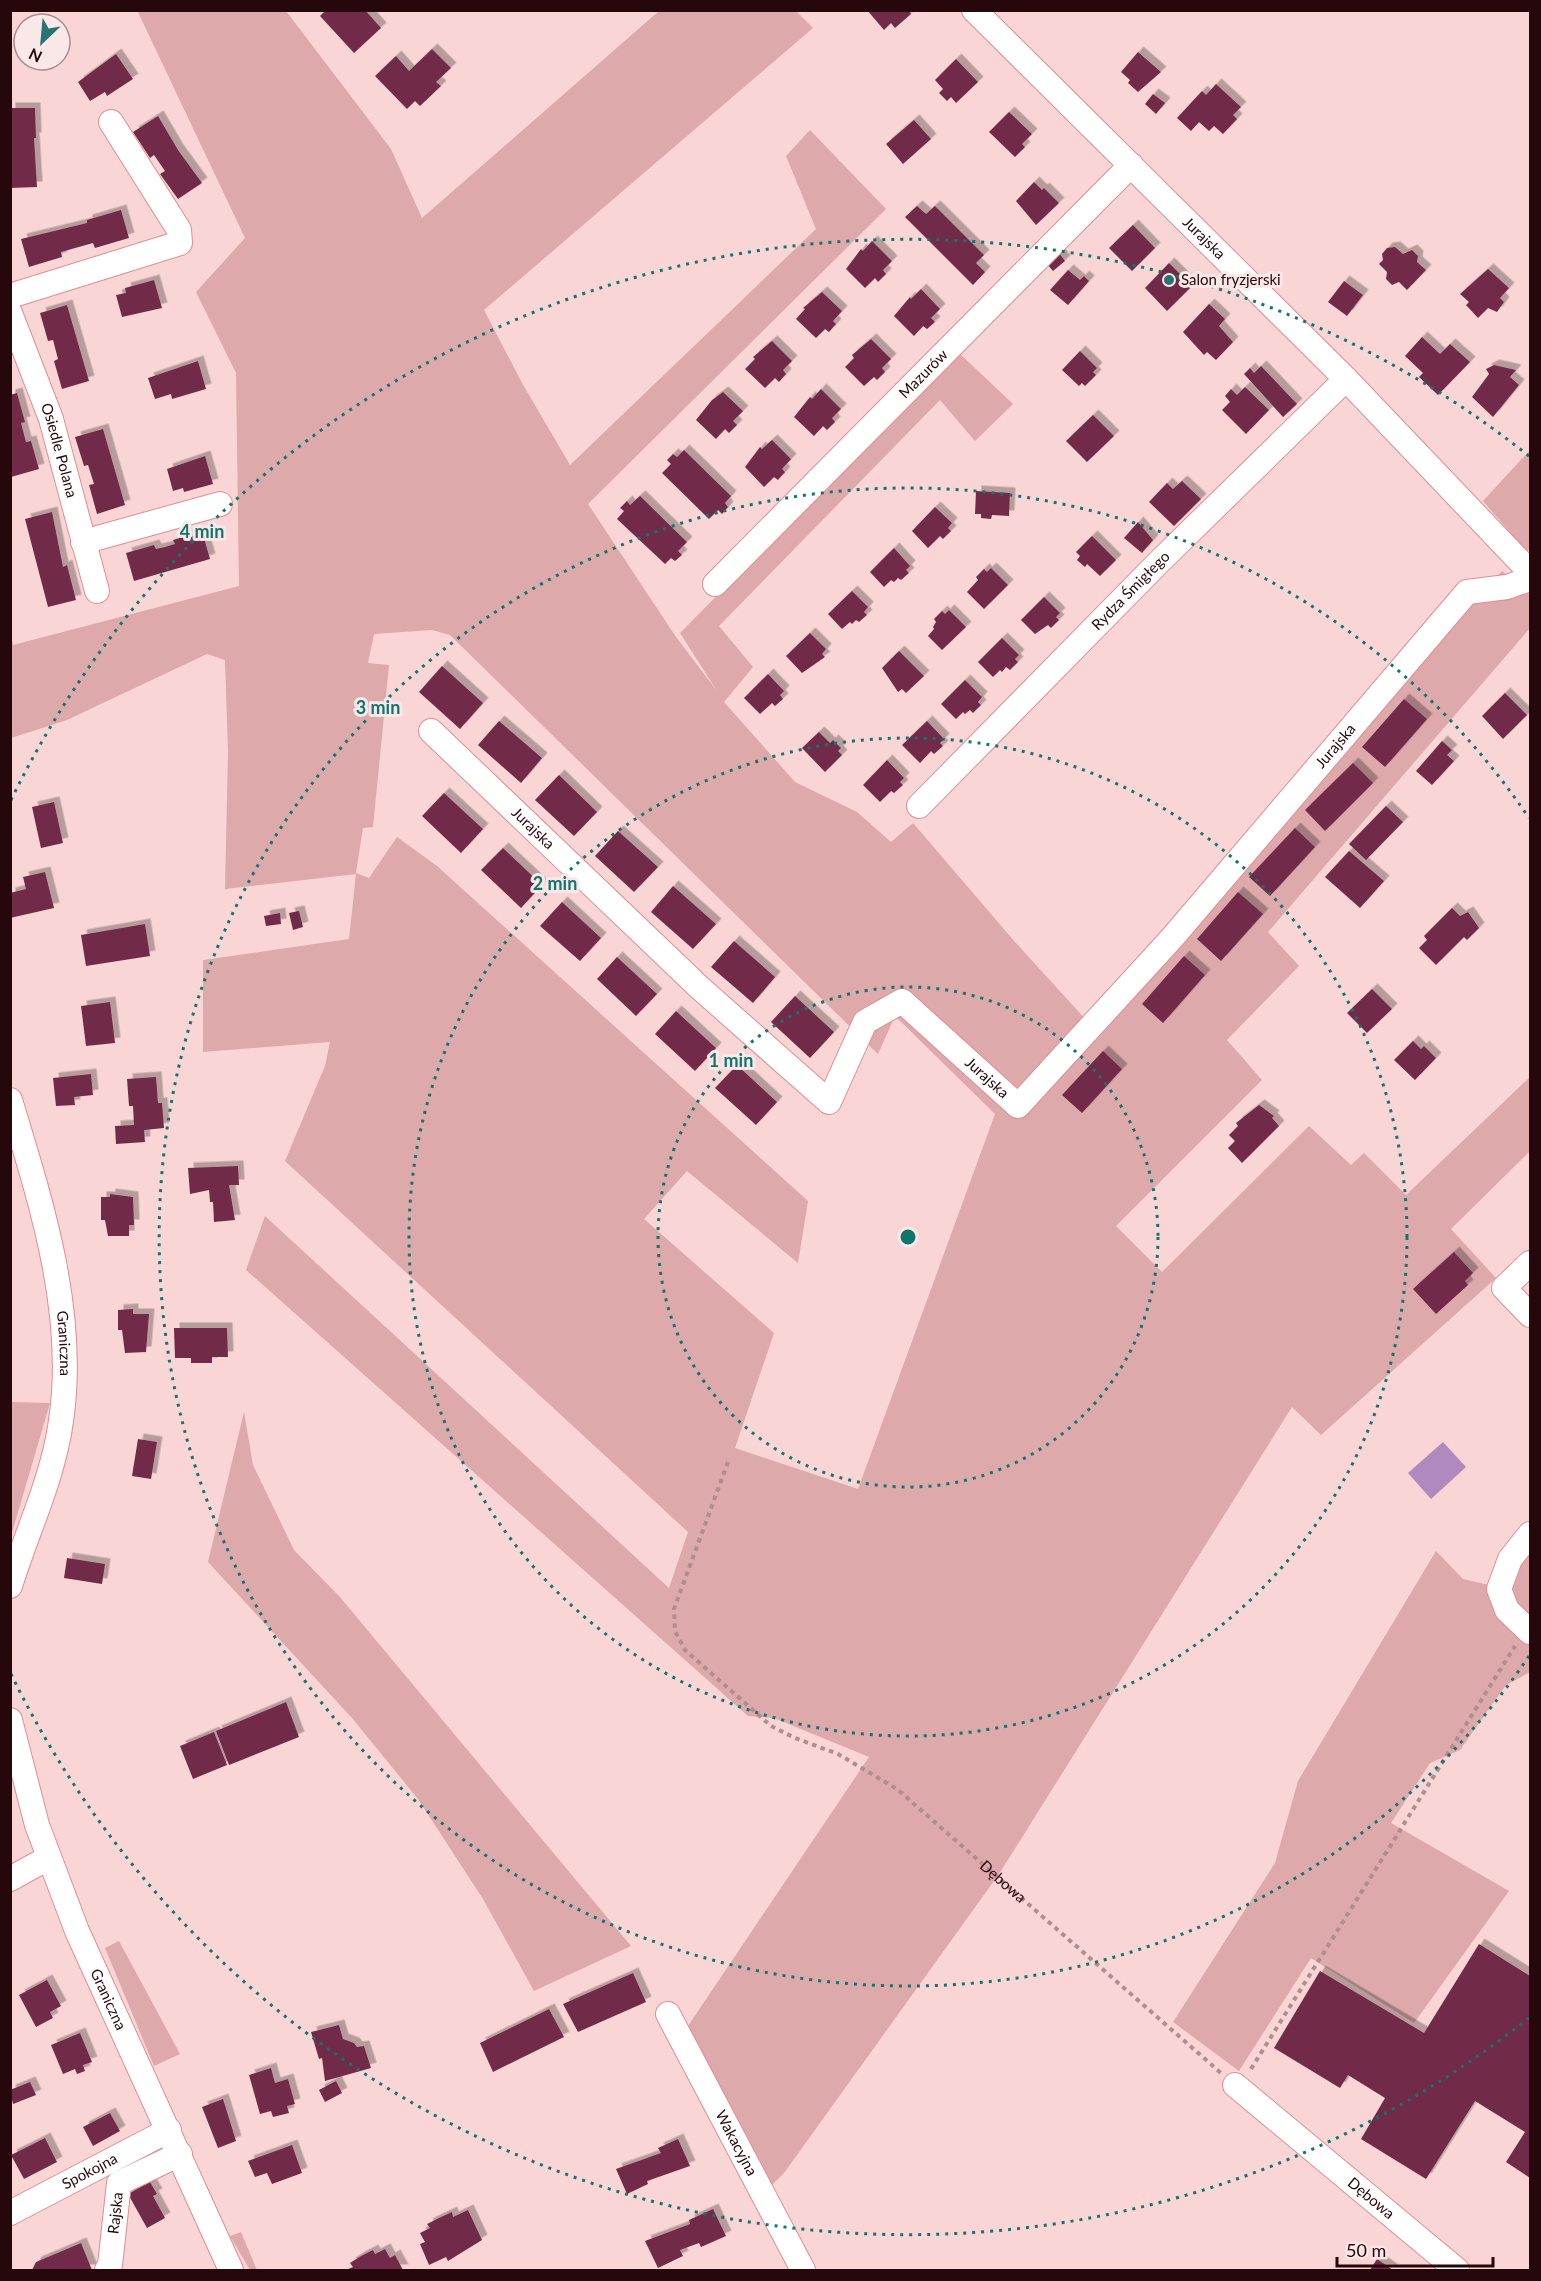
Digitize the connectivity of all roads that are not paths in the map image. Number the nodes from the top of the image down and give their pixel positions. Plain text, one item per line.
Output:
1 (974, 10) edge
2 (111, 122) dead end
3 (1131, 165) junction
4 (10, 296) edge
5 (10, 313) edge
6 (1346, 379) junction
7 (220, 504) dead end
8 (83, 542) junction
9 (1530, 572) edge
10 (1530, 579) edge
11 (715, 584) dead end
12 (97, 591) dead end
13 (431, 731) dead end
14 (920, 806) dead end
15 (10, 1100) edge
16 (1530, 1263) edge
17 (1530, 1315) edge
18 (1530, 1534) edge
19 (10, 1586) edge
20 (1528, 1631) edge
21 (10, 1720) edge
22 (48, 1858) junction
23 (10, 1879) edge
24 (668, 2014) dead end
25 (1237, 2087) road end
26 (169, 2130) junction
27 (180, 2154) junction
28 (10, 2213) edge
29 (107, 2271) edge
30 (231, 2271) edge
31 (803, 2271) edge
32 (1457, 2271) edge

1 - 3 street, Jurajska
2 - 4 street
3 - 6 street, Jurajska
3 - 11 street, Mazurów
5 - 8 street, Osiedle Polana
6 - 9 street, Jurajska
6 - 14 street, Rydza Śmigłego
7 - 8 street
8 - 12 street, Osiedle Polana
10 - 13 street, Jurajska
15 - 19 street, Graniczna
16 - 17 street
18 - 20 street
21 - 22 street, Graniczna
22 - 23 street
22 - 26 street, Graniczna
24 - 31 street, Wakacyjna
25 - 32 street, Dębowa
26 - 27 street, Graniczna
26 - 28 street, Spokojna
27 - 29 street, Rajska
27 - 30 street, Graniczna

